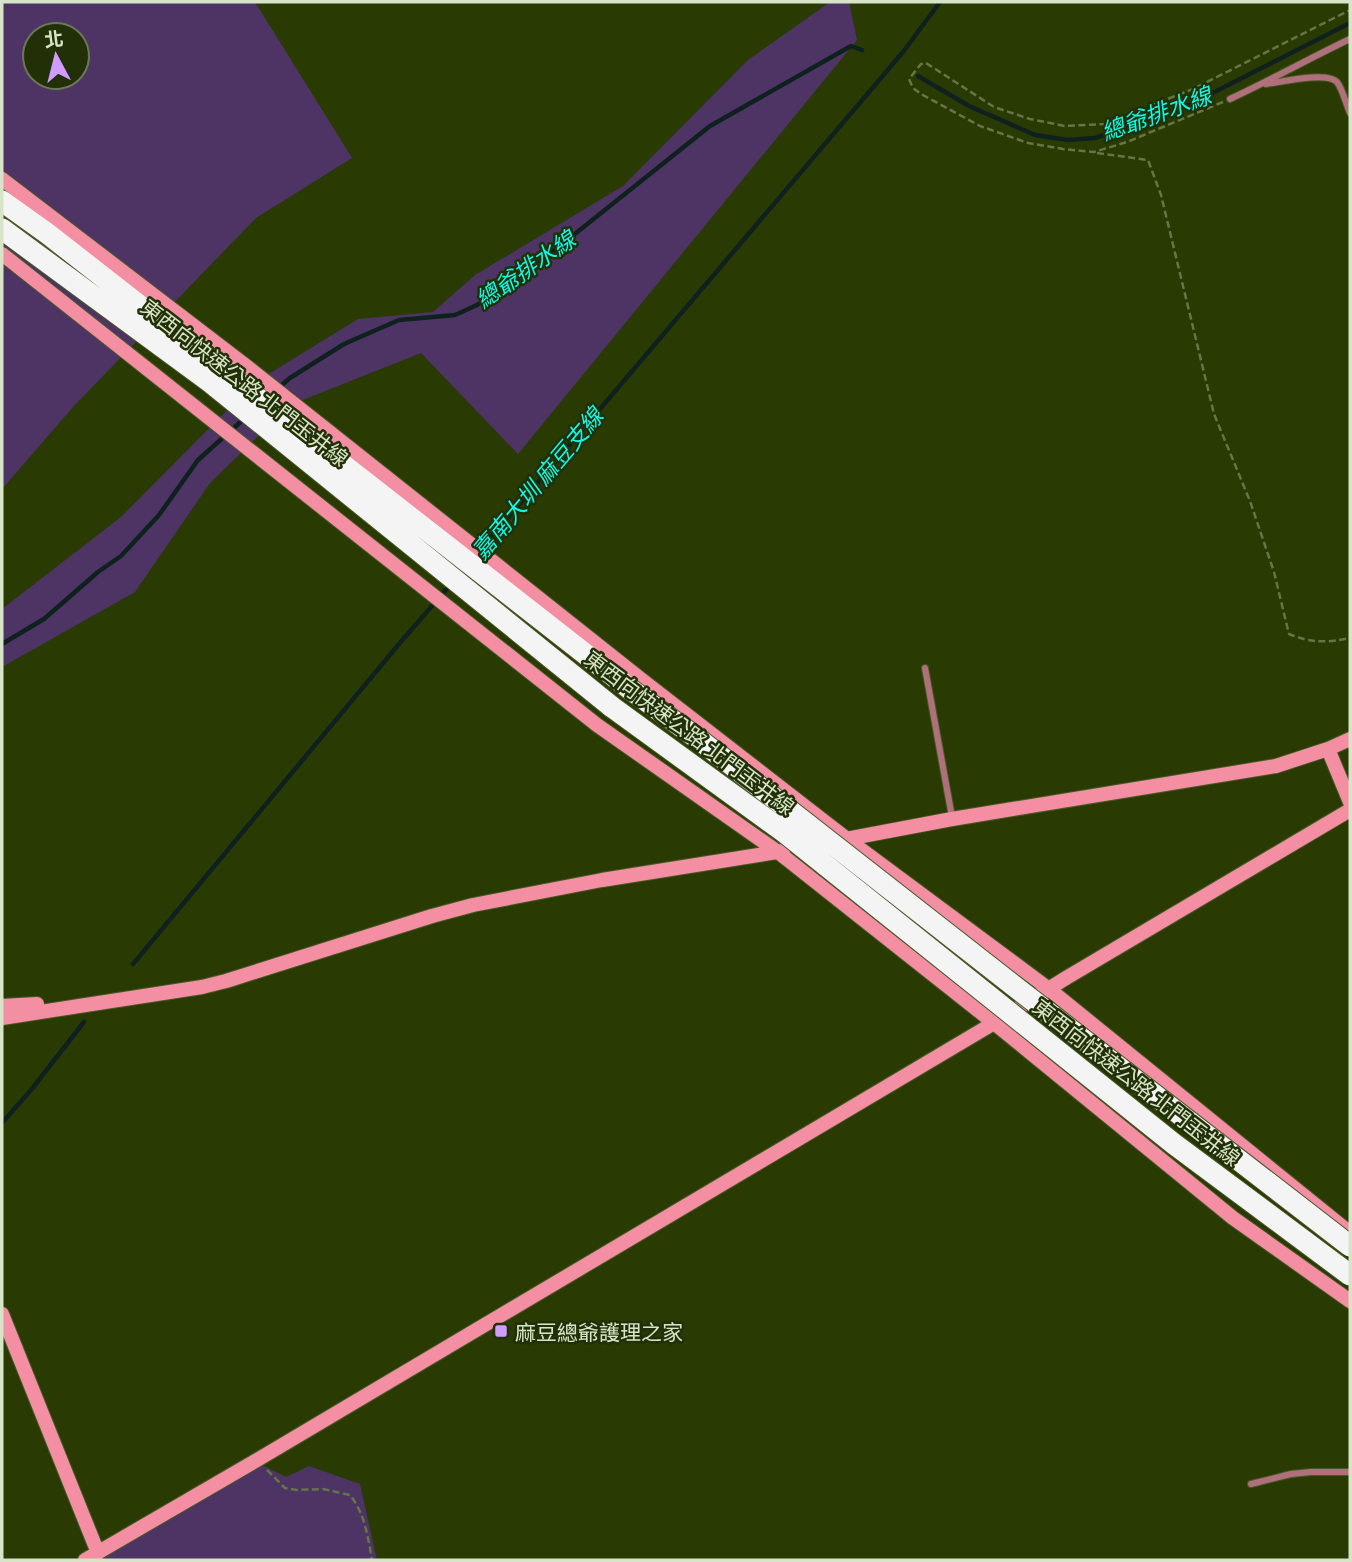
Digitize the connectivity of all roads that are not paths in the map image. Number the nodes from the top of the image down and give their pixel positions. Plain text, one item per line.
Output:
1 (1350, 38) edge
2 (1262, 85) junction
3 (1230, 99) road end
4 (1350, 113) edge
5 (2, 179) edge
6 (2, 201) edge
7 (2, 229) edge
8 (2, 254) edge
9 (217, 377) junction
10 (925, 668) dead end
11 (1350, 739) edge
12 (1328, 749) junction
13 (1350, 802) edge
14 (1350, 810) edge
15 (953, 819) junction
16 (847, 839) junction
17 (778, 852) junction
18 (1049, 989) junction
19 (105, 1001) junction
20 (2, 1006) edge
21 (2, 1018) edge
22 (994, 1023) junction
23 (1350, 1233) edge
24 (1350, 1246) edge
25 (1350, 1275) edge
26 (1350, 1301) edge
27 (2, 1314) edge
28 (1350, 1472) edge
29 (1251, 1484) dead end
30 (98, 1553) junction
31 (85, 1560) edge

1 - 2 lane
2 - 3 lane
2 - 4 lane
5 - 16 main road
6 - 9 highway, 東西向快速公路 北門玉井線
7 - 9 highway, 東西向快速公路 北門玉井線
8 - 17 main road
9 - 24 highway, 東西向快速公路 北門玉井線, bridge
9 - 25 highway, 東西向快速公路 北門玉井線, bridge
10 - 15 lane
11 - 12 main road
12 - 13 main road
12 - 15 main road
14 - 18 main road
15 - 16 main road
16 - 17 main road
16 - 18 main road
17 - 19 main road
17 - 22 main road
18 - 22 main road
18 - 23 main road
19 - 20 main road
19 - 21 main road
22 - 26 main road
22 - 30 main road
27 - 30 main road
28 - 29 lane
30 - 31 main road

